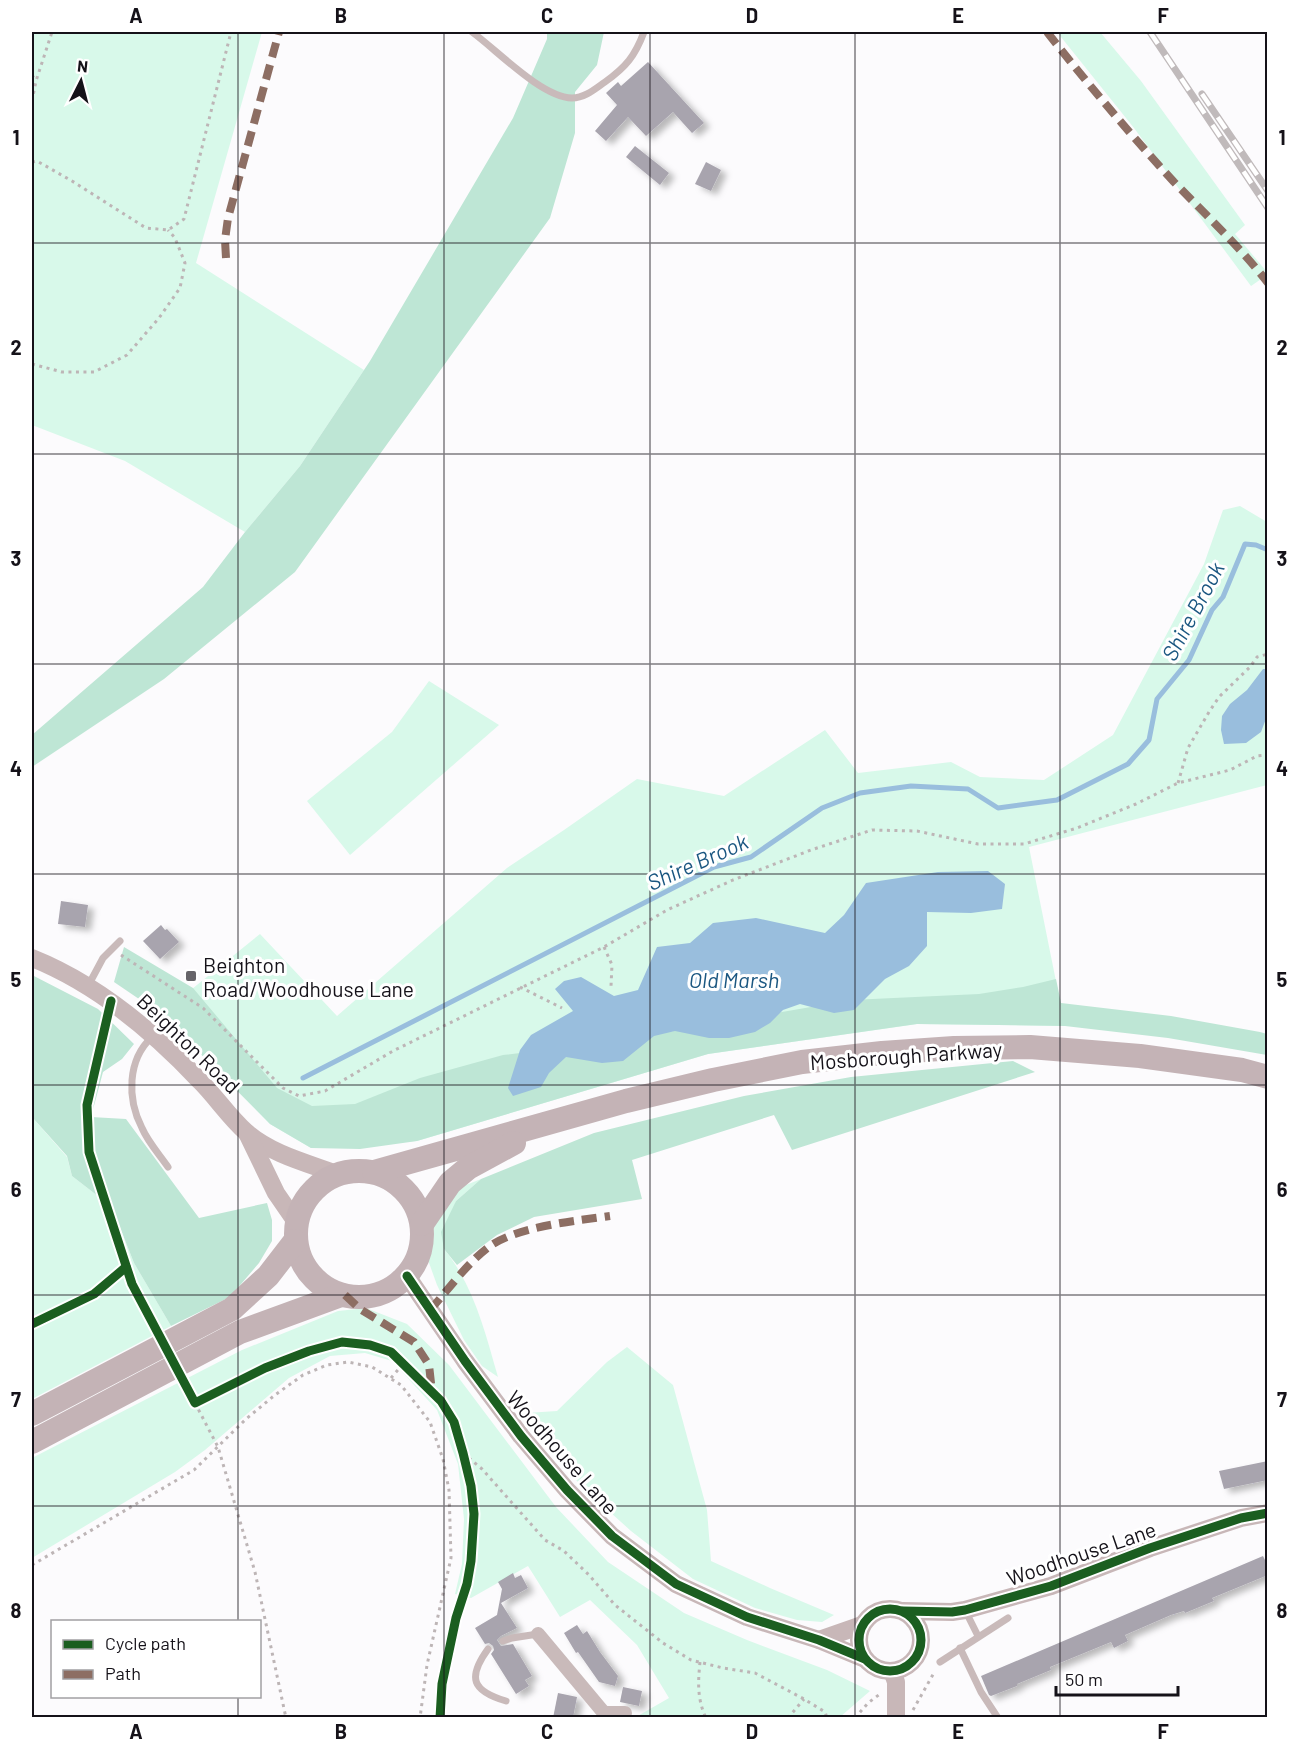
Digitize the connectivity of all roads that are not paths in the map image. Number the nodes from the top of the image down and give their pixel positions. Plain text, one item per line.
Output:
1 (472, 32) edge
2 (644, 32) edge
3 (120, 941) dead end
4 (32, 957) edge
5 (88, 986) junction
6 (154, 1036) junction
7 (1268, 1077) edge
8 (551, 1123) junction
9 (247, 1133) junction
10 (168, 1167) dead end
11 (374, 1172) junction
12 (338, 1174) junction
13 (422, 1224) junction
14 (296, 1232) junction
15 (407, 1276) junction
16 (341, 1295) junction
17 (32, 1414) edge
18 (32, 1442) edge
19 (1268, 1513) edge
20 (903, 1611) junction
21 (958, 1611) junction
22 (1008, 1618) dead end
23 (862, 1626) junction
24 (538, 1634) joint
25 (921, 1634) junction
26 (978, 1636) junction
27 (819, 1640) junction
28 (503, 1641) dead end
29 (960, 1648) junction
30 (488, 1649) dead end
31 (865, 1659) junction
32 (940, 1662) road end
33 (894, 1676) junction
34 (506, 1701) dead end
35 (625, 1713) dead end
36 (604, 1715) edge
37 (896, 1718) edge
38 (998, 1718) edge

1 - 2 lane
3 - 5 lane
4 - 5 street, Beighton Road
5 - 6 street, Beighton Road
6 - 9 street, Beighton Road
6 - 10 lane
7 - 8 highway, Mosborough Parkway
8 - 11 highway, Mosborough Parkway
8 - 13 highway, Mosborough Parkway
9 - 12 street, Beighton Road
9 - 14 street, Beighton Road
11 - 12 highway
11 - 13 highway
12 - 14 highway
13 - 15 highway
14 - 16 highway
14 - 17 highway
15 - 16 highway
15 - 27 street, Woodhouse Lane
16 - 18 highway
19 - 21 street, Woodhouse Lane
20 - 21 street, Woodhouse Lane
20 - 23 street
20 - 25 street
21 - 25 street, Woodhouse Lane
21 - 26 lane
22 - 26 lane
23 - 27 street
23 - 31 street
24 - 28 lane
24 - 36 street
25 - 33 street
26 - 29 lane
27 - 31 street, Woodhouse Lane
29 - 32 lane
29 - 38 lane
30 - 34 lane
31 - 33 street
33 - 37 street
35 - 36 street

